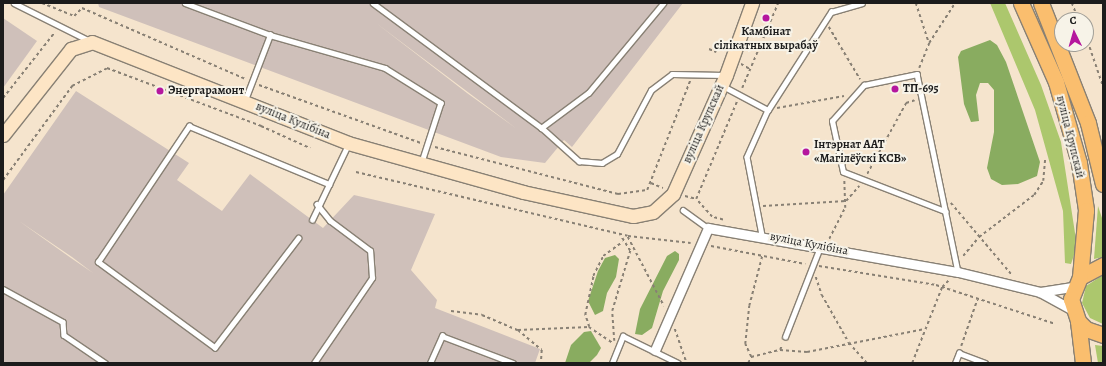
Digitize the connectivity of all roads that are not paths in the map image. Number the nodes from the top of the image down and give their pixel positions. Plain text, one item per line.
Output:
1 (185, 3) edge
2 (373, 3) edge
3 (664, 3) edge
4 (752, 3) edge
5 (862, 3) edge
6 (1021, 3) edge
7 (1041, 3) edge
8 (17, 4) edge
9 (843, 5) edge
10 (270, 35) junction
11 (92, 42) junction
12 (724, 80) junction
13 (244, 101) junction
14 (768, 110) junction
15 (542, 128) junction
16 (3, 135) edge
17 (348, 143) junction
18 (421, 165) junction
19 (329, 184) junction
20 (1103, 184) edge
21 (317, 205) junction
22 (683, 210) dead end
23 (946, 212) junction
24 (626, 215) joint
25 (312, 220) dead end
26 (708, 228) junction
27 (762, 235) junction
28 (299, 238) dead end
29 (822, 247) junction
30 (1103, 265) edge
31 (958, 272) junction
32 (1076, 282) junction
33 (3, 289) edge
34 (1040, 292) junction
35 (1075, 316) junction
36 (1103, 335) edge
37 (785, 337) road end
38 (655, 350) junction
39 (105, 363) edge
40 (314, 363) edge
41 (431, 363) edge
42 (514, 363) edge
43 (612, 363) edge
44 (678, 363) edge
45 (955, 363) edge
46 (985, 363) edge
47 (1082, 363) edge

1 - 10 lane
2 - 15 lane
3 - 15 lane
4 - 12 main road, вуліца Крупскай
5 - 9 lane
6 - 32 main road, вуліца Крупскай
7 - 20 main road, вуліца Крупскай
8 - 11 lane
9 - 14 lane
10 - 13 lane
10 - 18 lane
11 - 13 main road, вуліца Кулібіна
11 - 16 main road
12 - 14 lane
12 - 15 lane
12 - 24 main road, вуліца Крупскай
13 - 17 main road, вуліца Кулібіна
14 - 27 lane
17 - 18 main road, вуліца Кулібіна
17 - 19 lane
18 - 24 main road, вуліца Кулібіна
19 - 21 lane
19 - 28 lane
21 - 25 lane
21 - 40 lane
22 - 26 lane
23 - 23 lane
23 - 31 lane
26 - 27 street, вуліца Кулібіна
26 - 38 street
27 - 29 street, вуліца Кулібіна
29 - 31 street, вуліца Кулібіна
29 - 37 lane
30 - 32 main road
31 - 34 street, вуліца Кулібіна
32 - 34 street, вуліца Кулібіна
32 - 35 main road, вуліца Крупскай
33 - 39 lane
34 - 35 street, вуліца Кулібіна
35 - 36 main road
35 - 47 main road
38 - 43 lane
38 - 44 lane
41 - 42 lane
45 - 46 lane

